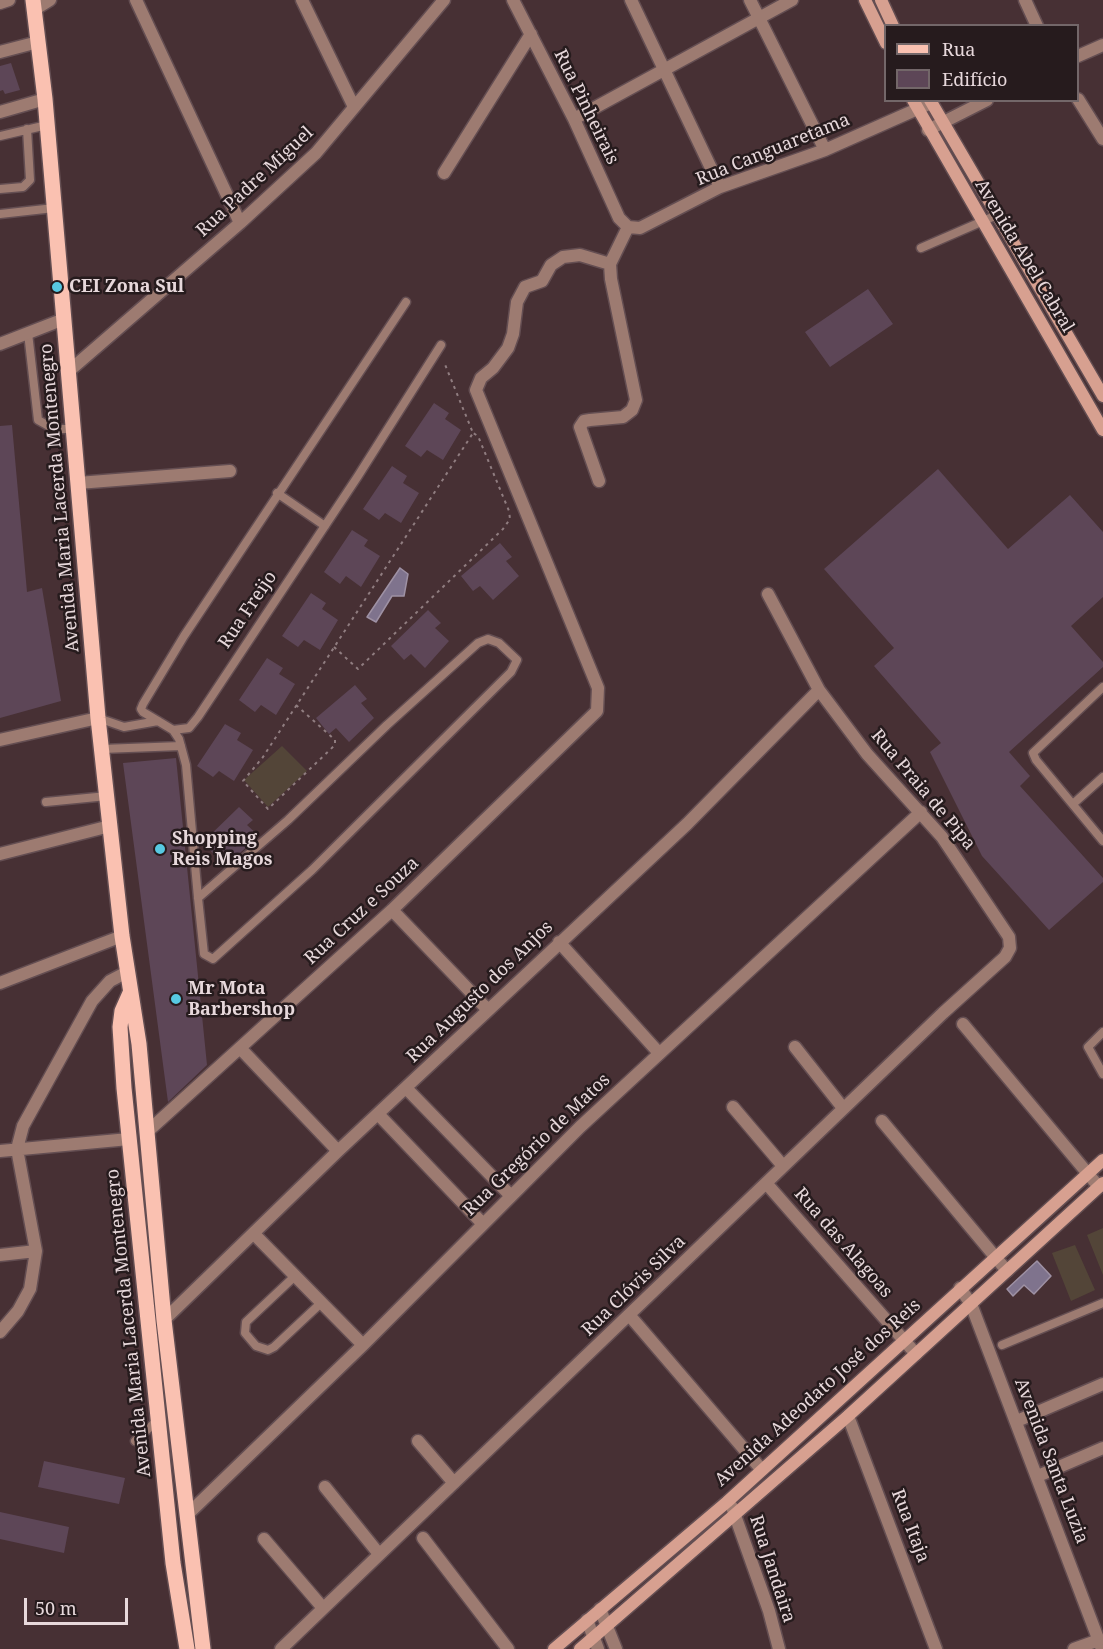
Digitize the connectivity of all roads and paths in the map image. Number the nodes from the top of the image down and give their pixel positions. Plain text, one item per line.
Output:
1 (9, 0) edge
2 (50, 0) edge
3 (136, 0) edge
4 (302, 0) edge
5 (444, 0) edge
6 (513, 0) edge
7 (631, 0) edge
8 (750, 0) edge
9 (792, 0) edge
10 (865, 0) edge
11 (881, 0) edge
12 (1025, 0) edge
13 (0, 3) edge
14 (33, 5) edge
15 (760, 19) junction
16 (892, 24) edge
17 (1037, 24) edge
18 (531, 34) junction
19 (884, 41) edge
20 (38, 42) junction
21 (1103, 45) edge
22 (0, 52) edge
23 (1079, 55) edge
24 (666, 69) junction
25 (45, 99) junction
26 (931, 102) edge
27 (983, 102) edge
28 (1079, 102) edge
29 (914, 105) edge
30 (354, 107) junction
31 (0, 112) edge
32 (574, 119) junction
33 (943, 123) junction
34 (47, 125) junction
35 (27, 129) junction
36 (928, 129) junction
37 (0, 136) edge
38 (1103, 139) edge
39 (825, 150) junction
40 (444, 173) dead end
41 (720, 187) junction
42 (0, 189) edge
43 (54, 208) junction
44 (0, 214) edge
45 (997, 215) junction
46 (983, 222) junction
47 (240, 223) junction
48 (628, 227) junction
49 (921, 248) dead end
50 (610, 264) junction
51 (406, 302) dead end
52 (64, 319) junction
53 (28, 333) junction
54 (0, 344) edge
55 (440, 346) joint
56 (69, 371) junction
57 (1103, 396) edge
58 (1102, 425) edge
59 (74, 429) junction
60 (473, 433) junction
61 (230, 471) dead end
62 (599, 481) dead end
63 (78, 483) junction
64 (277, 493) junction
65 (326, 526) junction
66 (768, 594) dead end
67 (334, 647) junction
68 (1103, 687) edge
69 (819, 690) junction
70 (297, 705) junction
71 (98, 718) junction
72 (158, 721) junction
73 (172, 730) junction
74 (0, 740) edge
75 (181, 746) junction
76 (102, 749) junction
77 (1103, 777) edge
78 (107, 796) junction
79 (46, 802) dead end
80 (1073, 804) junction
81 (921, 812) junction
82 (110, 826) junction
83 (1103, 841) edge
84 (0, 854) edge
85 (198, 898) junction
86 (392, 910) junction
87 (122, 936) junction
88 (558, 942) junction
89 (1010, 948) joint
90 (127, 972) junction
91 (0, 983) edge
92 (130, 993) junction
93 (488, 1010) junction
94 (963, 1024) dead end
95 (1103, 1032) edge
96 (795, 1047) dead end
97 (240, 1048) junction
98 (659, 1053) junction
99 (1103, 1074) edge
100 (406, 1088) junction
101 (733, 1107) dead end
102 (843, 1108) junction
103 (378, 1114) junction
104 (882, 1121) dead end
105 (147, 1132) junction
106 (129, 1139) junction
107 (17, 1149) junction
108 (0, 1151) edge
109 (338, 1151) junction
110 (1103, 1160) edge
111 (783, 1166) junction
112 (1088, 1173) junction
113 (766, 1183) junction
114 (1101, 1185) edge
115 (511, 1196) junction
116 (482, 1223) junction
117 (254, 1234) junction
118 (36, 1251) junction
119 (0, 1255) edge
120 (995, 1256) junction
121 (1007, 1271) junction
122 (295, 1276) junction
123 (960, 1288) junction
124 (321, 1303) junction
125 (1103, 1303) edge
126 (971, 1304) junction
127 (630, 1316) junction
128 (164, 1320) junction
129 (0, 1332) edge
130 (904, 1339) junction
131 (363, 1345) junction
132 (1002, 1345) dead end
133 (916, 1354) junction
134 (1103, 1384) edge
135 (848, 1416) junction
136 (160, 1418) junction
137 (1017, 1421) junction
138 (135, 1441) dead end
139 (418, 1441) dead end
140 (1103, 1448) edge
141 (762, 1470) junction
142 (1038, 1476) junction
143 (454, 1483) junction
144 (325, 1486) dead end
145 (727, 1502) junction
146 (736, 1513) junction
147 (189, 1514) junction
148 (423, 1538) dead end
149 (264, 1539) dead end
150 (379, 1554) junction
151 (323, 1608) junction
152 (600, 1609) junction
153 (587, 1620) junction
154 (200, 1622) junction
155 (607, 1626) junction
156 (185, 1632) junction
157 (596, 1643) edge
158 (1100, 1644) edge
159 (187, 1649) edge
160 (203, 1649) edge
161 (281, 1649) edge
162 (508, 1649) edge
163 (554, 1649) edge
164 (580, 1649) edge
165 (616, 1649) edge
166 (779, 1649) edge
167 (936, 1649) edge
168 (1074, 1649) edge

1 - 13 street
2 - 14 street
3 - 47 street
4 - 30 street
5 - 30 street, Rua Padre Miguel
6 - 18 street, Rua Pinheirais
7 - 24 street
8 - 15 street
9 - 15 street
10 - 19 main road
11 - 16 main road
12 - 17 street
14 - 20 main road, Avenida Maria Lacerda Montenegro
15 - 24 street
15 - 39 street
18 - 32 street, Rua Pinheirais
18 - 40 street
20 - 22 street
20 - 25 main road, Avenida Maria Lacerda Montenegro
21 - 23 street
24 - 32 street
24 - 41 street
25 - 31 street
25 - 34 main road, Avenida Maria Lacerda Montenegro
26 - 29 street, Rua Canguaretama
26 - 33 main road, Avenida Abel Cabral
27 - 33 street
28 - 38 street
29 - 36 main road, Avenida Abel Cabral
29 - 39 street, Rua Canguaretama
30 - 47 street, Rua Padre Miguel
32 - 48 street, Rua Pinheirais
33 - 36 street
33 - 45 main road, Avenida Abel Cabral
34 - 35 lane
34 - 43 main road, Avenida Maria Lacerda Montenegro
35 - 37 lane
35 - 42 lane
36 - 46 main road, Avenida Abel Cabral
39 - 41 street, Rua Canguaretama
41 - 48 street, Rua Canguaretama
43 - 44 lane
43 - 52 main road, Avenida Maria Lacerda Montenegro
45 - 46 lane
45 - 57 main road, Avenida Abel Cabral
46 - 49 lane
46 - 58 main road, Avenida Abel Cabral
47 - 56 street, Rua Padre Miguel
48 - 50 street
50 - 62 street
50 - 86 street, Rua Cruz e Souza
51 - 64 lane
52 - 53 street
52 - 56 main road, Avenida Maria Lacerda Montenegro
53 - 54 street
53 - 59 lane
55 - 60 path
55 - 65 lane, Rua Freijo
56 - 59 main road, Avenida Maria Lacerda Montenegro
59 - 63 main road, Avenida Maria Lacerda Montenegro
60 - 67 path
60 - 67 path
61 - 63 street
63 - 71 main road, Avenida Maria Lacerda Montenegro
64 - 65 lane
64 - 72 lane
65 - 73 lane, Rua Freijo
66 - 69 street, Rua Praia de Pipa
67 - 70 path
68 - 80 lane
69 - 81 street, Rua Praia de Pipa
69 - 88 street, Rua Augusto dos Anjos
70 - 70 path
71 - 72 lane
71 - 74 street
71 - 76 main road, Avenida Maria Lacerda Montenegro
72 - 73 lane
73 - 75 lane
75 - 76 lane
75 - 85 lane
76 - 78 main road, Avenida Maria Lacerda Montenegro
77 - 80 lane
78 - 79 lane
78 - 82 main road, Avenida Maria Lacerda Montenegro
80 - 83 lane
81 - 89 street, Rua Praia de Pipa
81 - 98 street, Rua Gregório de Matos
82 - 84 street
82 - 87 main road, Avenida Maria Lacerda Montenegro
85 - 85 lane
86 - 93 street
86 - 97 street, Rua Cruz e Souza
87 - 90 main road, Avenida Maria Lacerda Montenegro
87 - 91 street
88 - 93 street, Rua Augusto dos Anjos
88 - 98 street
89 - 102 street, Rua Clóvis Silva
90 - 92 main road, Avenida Maria Lacerda Montenegro
90 - 107 street
92 - 105 main road, Avenida Maria Lacerda Montenegro
92 - 106 main road, Avenida Maria Lacerda Montenegro
93 - 100 street, Rua Augusto dos Anjos
94 - 112 street
95 - 99 lane
96 - 102 street
97 - 105 street, Rua Cruz e Souza
97 - 109 street
98 - 115 street, Rua Gregório de Matos
100 - 103 street, Rua Augusto dos Anjos
100 - 115 street
101 - 111 street
102 - 111 street, Rua Clóvis Silva
103 - 109 street, Rua Augusto dos Anjos
103 - 116 street
104 - 120 street
105 - 128 main road, Avenida Maria Lacerda Montenegro
106 - 107 street
106 - 136 main road, Avenida Maria Lacerda Montenegro
107 - 108 street
107 - 118 street
109 - 117 street, Rua Augusto dos Anjos
110 - 112 main road, Avenida Adeodato José dos Reis
111 - 113 street, Rua Clóvis Silva
112 - 114 street
112 - 120 main road, Avenida Adeodato José dos Reis
113 - 127 street, Rua Clóvis Silva
113 - 130 street, Rua das Alagoas
114 - 121 main road, Avenida Adeodato José dos Reis
115 - 116 street, Rua Gregório de Matos
116 - 131 street, Rua Gregório de Matos
117 - 122 street
117 - 128 street, Rua Augusto dos Anjos
118 - 119 street
118 - 129 street
120 - 121 street
120 - 123 main road, Avenida Adeodato José dos Reis
121 - 126 main road, Avenida Adeodato José dos Reis
122 - 124 street
122 - 124 lane
123 - 126 street, Avenida Santa Luzia
123 - 130 main road, Avenida Adeodato José dos Reis
124 - 131 street
125 - 132 lane
126 - 133 main road, Avenida Adeodato José dos Reis
126 - 137 street, Avenida Santa Luzia
127 - 141 street
127 - 143 street, Rua Clóvis Silva
128 - 147 main road, Avenida Maria Lacerda Montenegro
130 - 133 street, Rua das Alagoas
130 - 141 main road, Avenida Adeodato José dos Reis
131 - 147 street, Rua Gregório de Matos
133 - 135 main road, Avenida Adeodato José dos Reis
134 - 137 street
135 - 146 main road, Avenida Adeodato José dos Reis
135 - 167 street, Rua Itaja
136 - 138 lane
136 - 156 main road, Avenida Maria Lacerda Montenegro
137 - 142 street, Avenida Santa Luzia
139 - 143 street
140 - 142 street
141 - 145 main road, Avenida Adeodato José dos Reis
142 - 158 street, Avenida Santa Luzia
143 - 150 street, Rua Clóvis Silva
144 - 150 street
145 - 146 street, Rua Jandaira
145 - 152 main road, Avenida Adeodato José dos Reis
146 - 155 main road, Avenida Adeodato José dos Reis
146 - 166 street, Rua Jandaira
147 - 154 main road, Avenida Maria Lacerda Montenegro
148 - 162 street
149 - 151 street
150 - 151 street, Rua Clóvis Silva
151 - 161 street, Rua Clóvis Silva
152 - 153 main road, Avenida Adeodato José dos Reis
152 - 155 street
153 - 157 street
153 - 163 main road, Avenida Adeodato José dos Reis
154 - 156 lane
154 - 160 main road, Avenida Maria Lacerda Montenegro
155 - 157 main road, Avenida Adeodato José dos Reis
155 - 165 street
156 - 159 main road, Avenida Maria Lacerda Montenegro
157 - 164 main road, Avenida Adeodato José dos Reis
158 - 168 street

